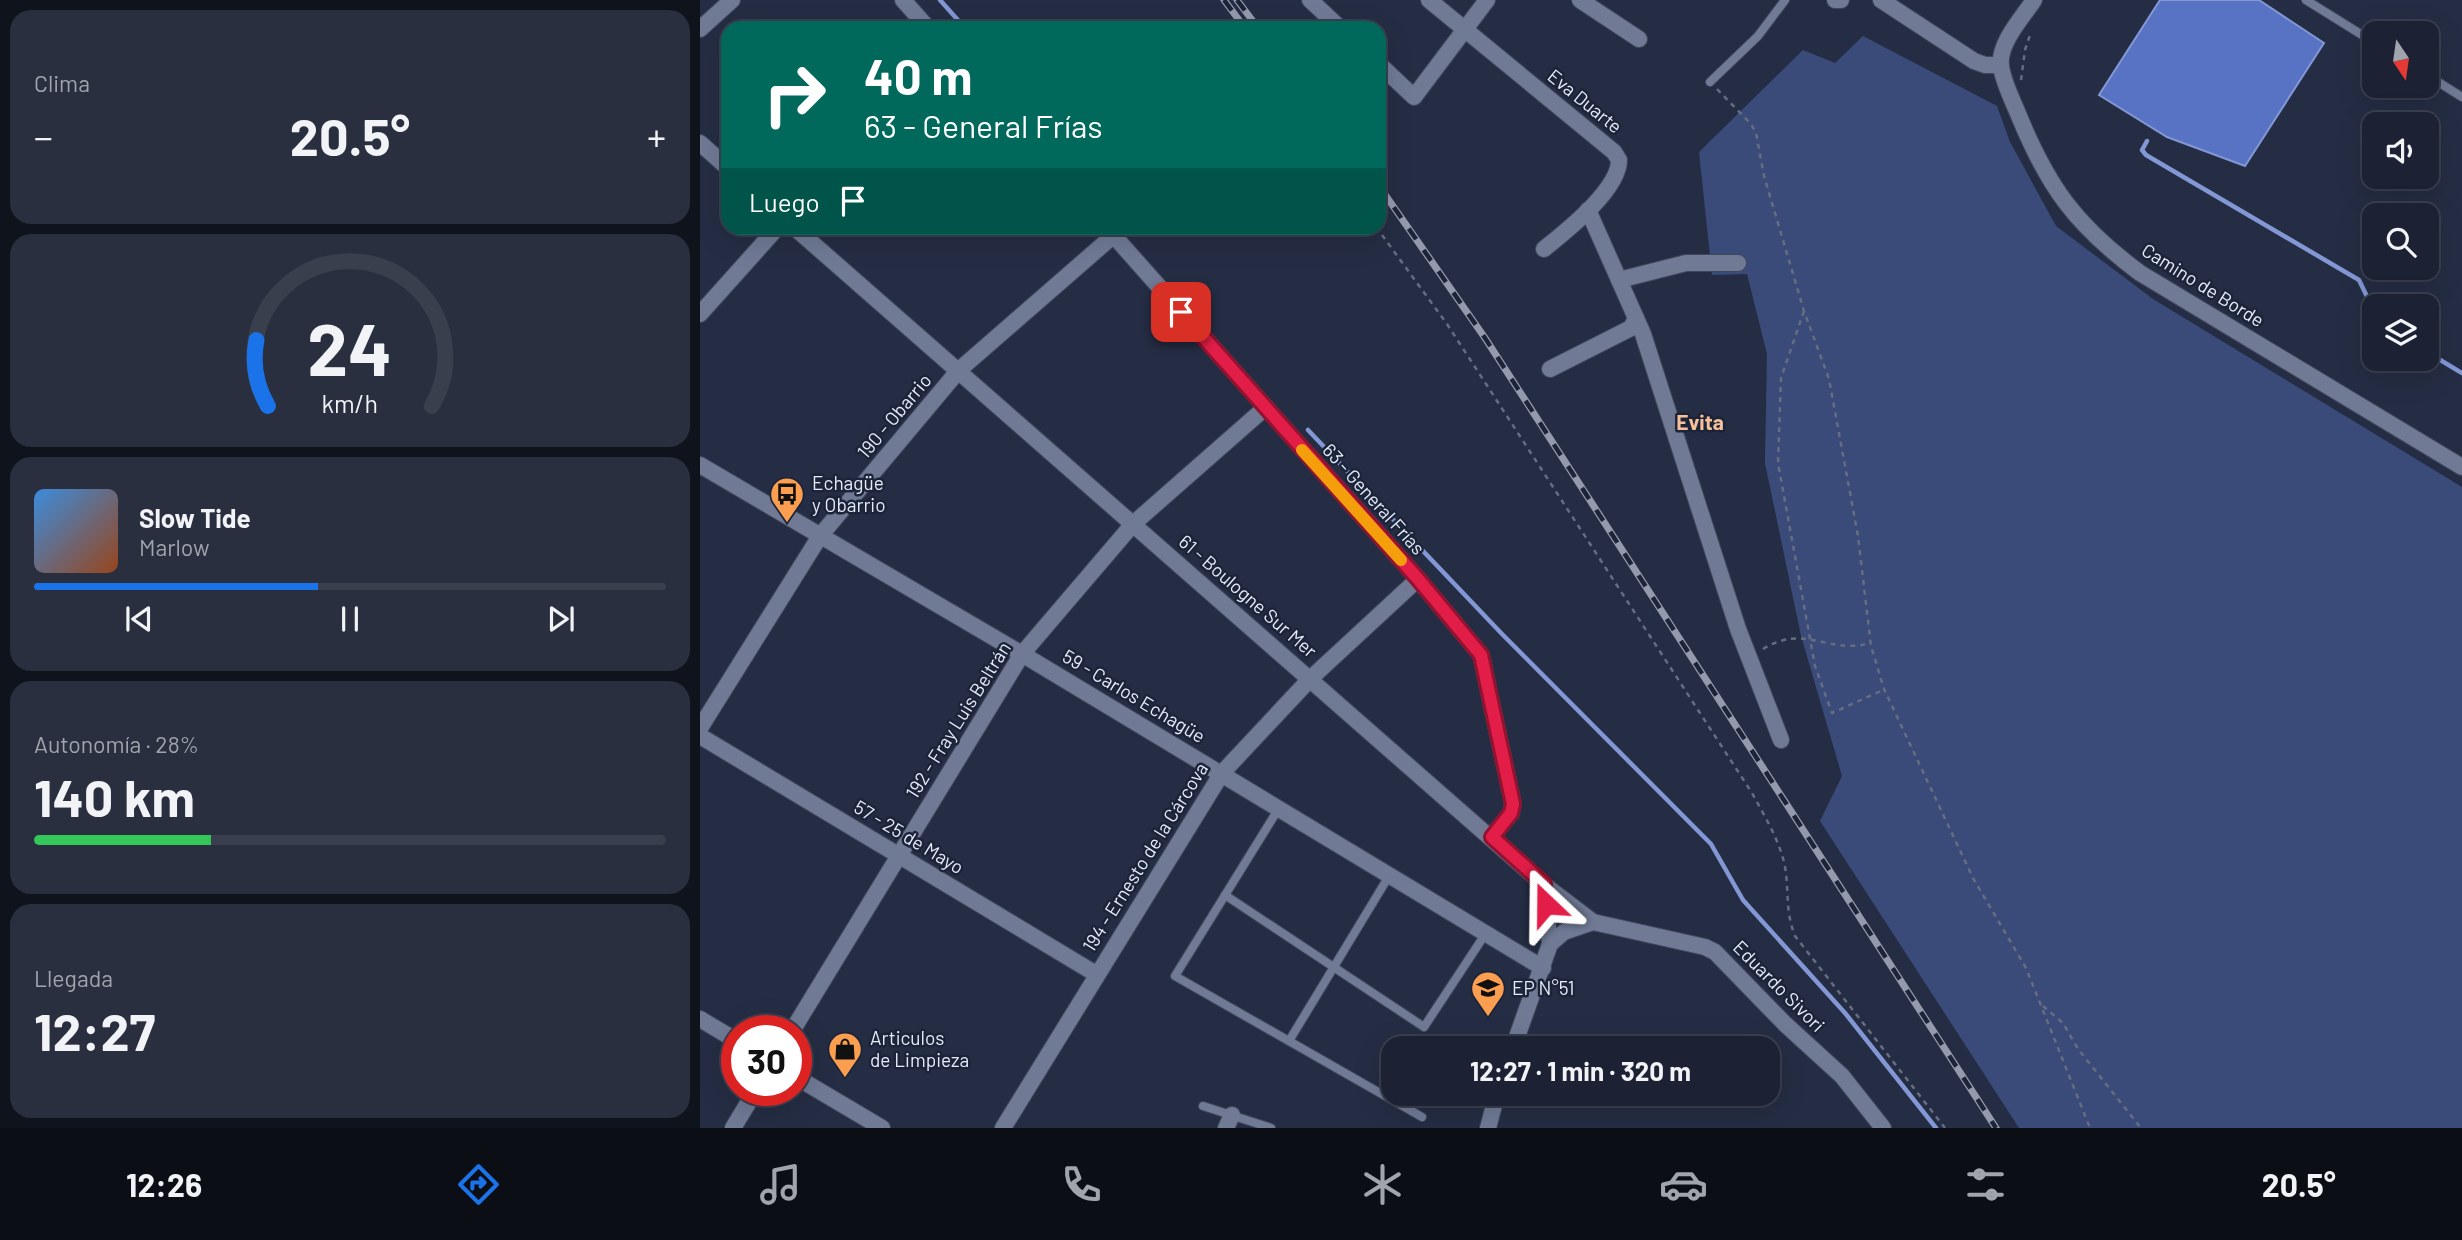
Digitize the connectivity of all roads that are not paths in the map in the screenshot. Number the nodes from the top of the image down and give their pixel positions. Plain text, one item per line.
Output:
1 (732, 0) edge
2 (903, 0) edge
3 (1310, 0) edge
4 (1430, 0) edge
5 (1487, 0) edge
6 (1580, 0) edge
7 (1785, 0) edge
8 (1881, 0) edge
9 (2034, 0) edge
10 (2306, 0) edge
11 (922, 21) edge
12 (1332, 21) edge
13 (700, 29) edge
14 (1465, 30) junction
15 (2362, 35) edge
16 (1639, 39) dead end
17 (2000, 65) junction
18 (1386, 71) edge
19 (1710, 82) road end
20 (2440, 83) edge
21 (2462, 97) edge
22 (700, 143) edge
23 (721, 162) edge
24 (1588, 210) junction
25 (771, 235) edge
26 (803, 235) edge
27 (1106, 235) edge
28 (1114, 235) edge
29 (1544, 249) dead end
30 (1738, 263) dead end
31 (1619, 280) junction
32 (700, 314) edge
33 (1636, 318) junction
34 (1550, 369) dead end
35 (960, 370) junction
36 (1265, 408) junction
37 (700, 465) edge
38 (2462, 467) edge
39 (1133, 524) junction
40 (820, 536) junction
41 (1418, 579) junction
42 (1022, 654) junction
43 (1311, 678) junction
44 (700, 728) edge
45 (700, 736) edge
46 (1780, 740) dead end
47 (1222, 773) junction
48 (1279, 808) junction
49 (1492, 837) junction
50 (900, 856) junction
51 (1389, 876) junction
52 (1544, 884) junction
53 (1225, 895) junction
54 (1593, 922) junction
55 (1486, 933) junction
56 (1550, 944) junction
57 (1332, 967) junction
58 (1543, 968) junction
59 (1096, 974) junction
60 (802, 1015) edge
61 (700, 1019) edge
62 (721, 1031) edge
63 (1518, 1036) edge
64 (1289, 1041) junction
65 (812, 1086) edge
66 (746, 1106) edge
67 (1203, 1106) dead end
68 (1494, 1106) edge
69 (1422, 1117) dead end
70 (1229, 1121) edge
71 (733, 1128) edge
72 (882, 1128) edge
73 (1003, 1128) edge
74 (1271, 1128) edge
75 (1488, 1128) edge
76 (1883, 1128) edge

1 - 13 street
2 - 11 street
3 - 12 street
4 - 14 street, Eva Duarte
5 - 14 street
6 - 16 street
7 - 19 lane
8 - 17 street
9 - 17 street
10 - 15 lane
14 - 18 street
14 - 24 street, Eva Duarte
17 - 38 street, Camino de Borde
20 - 21 lane
22 - 23 street
24 - 29 street, Eva Duarte
24 - 31 street
25 - 32 street
26 - 35 street, 61 - Boulogne Sur Mer
27 - 35 street, 190 - Obarrio
28 - 36 street, 63 - General Frías
30 - 31 street
31 - 33 street
33 - 34 street
33 - 46 street
35 - 39 street, 61 - Boulogne Sur Mer
35 - 40 street, 190 - Obarrio
36 - 39 street, 192 - Fray Luis Beltrán
36 - 41 street, 63 - General Frías
37 - 40 street, 59 - Carlos Echagüe
39 - 42 street, 192 - Fray Luis Beltrán
39 - 43 street, 61 - Boulogne Sur Mer
40 - 42 street, 59 - Carlos Echagüe
40 - 44 street, 190 - Obarrio
41 - 43 street, 194 - Ernesto de la Cárcova
41 - 49 street, 63 - General Frías
42 - 47 street, 59 - Carlos Echagüe
42 - 50 street, 192 - Fray Luis Beltrán
43 - 47 street, 194 - Ernesto de la Cárcova
43 - 49 street, 61 - Boulogne Sur Mer
45 - 50 street, 57 - 25 de Mayo
47 - 48 street, 59 - Carlos Echagüe
47 - 59 street, 194 - Ernesto de la Cárcova
48 - 51 street, 59 - Carlos Echagüe
48 - 53 lane
49 - 52 street, 61 - Boulogne Sur Mer
50 - 59 street, 57 - 25 de Mayo
50 - 60 street, 192 - Fray Luis Beltrán
51 - 55 street, 59 - Carlos Echagüe
51 - 57 lane
52 - 54 street, Eduardo Sivori
52 - 56 street
53 - 57 lane
53 - 64 lane
54 - 56 street
54 - 76 street, Eduardo Sivori
55 - 57 lane
55 - 58 street, 59 - Carlos Echagüe
56 - 58 street
57 - 64 lane
58 - 63 street
59 - 73 street, 194 - Ernesto de la Cárcova
61 - 62 street
64 - 69 lane
65 - 72 street
66 - 71 street
67 - 70 lane
68 - 75 street
70 - 74 lane

